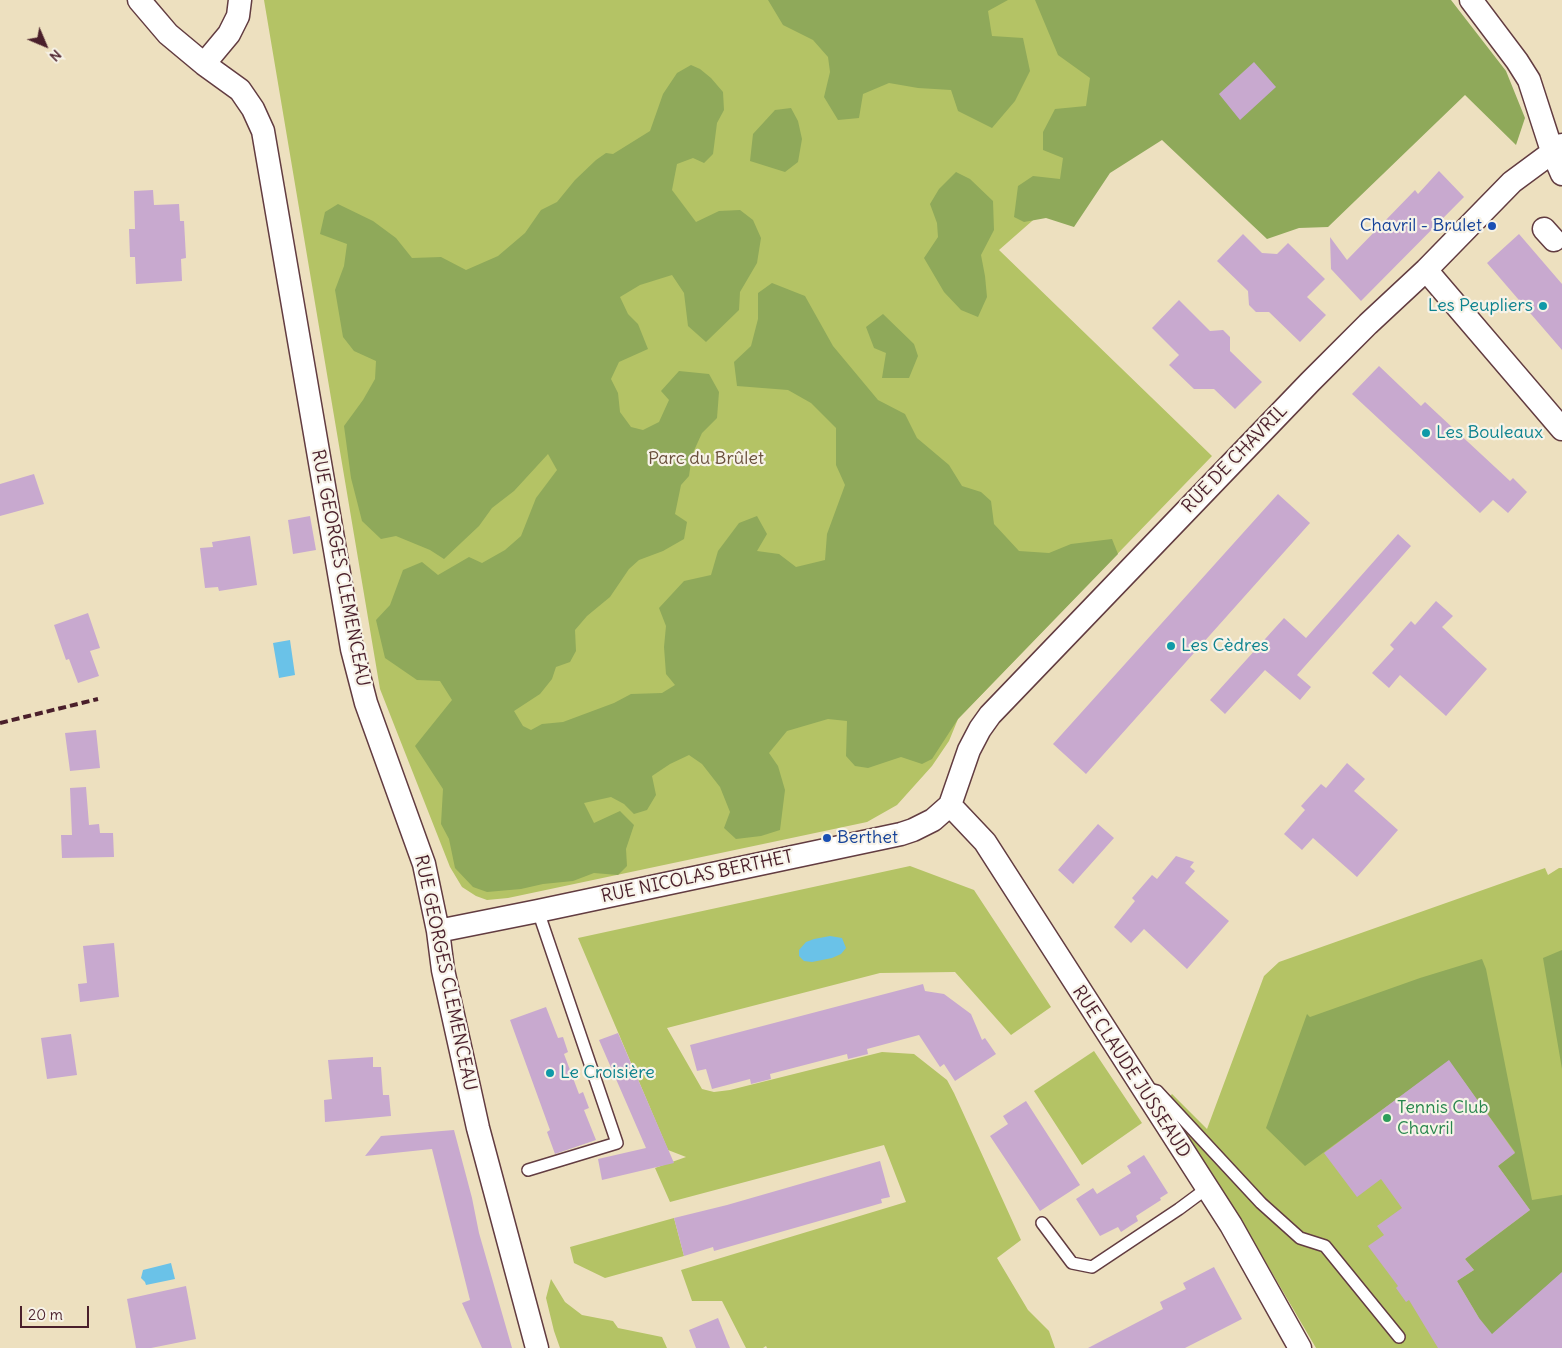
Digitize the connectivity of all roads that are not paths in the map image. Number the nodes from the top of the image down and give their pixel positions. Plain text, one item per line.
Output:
1 (139, 0) edge
2 (240, 0) edge
3 (1471, 0) edge
4 (204, 64) junction
5 (1557, 148) edge
6 (1562, 174) edge
7 (1426, 270) junction
8 (1562, 429) edge
9 (950, 805) junction
10 (538, 912) junction
11 (438, 931) junction
12 (1141, 1087) junction
13 (528, 1170) dead end
14 (1206, 1189) junction
15 (1042, 1223) dead end
16 (1399, 1337) dead end
17 (537, 1348) edge
18 (1300, 1348) edge

1 - 4 street, RUE GEORGES CLEMENCEAU
2 - 4 street
3 - 5 street
4 - 11 street, RUE GEORGES CLEMENCEAU
5 - 6 street
5 - 7 street, RUE DE CHAVRIL
7 - 8 street
7 - 9 street, RUE DE CHAVRIL
9 - 10 street, RUE NICOLAS BERTHET
9 - 12 street, RUE CLAUDE JUSSEAUD
10 - 11 street, RUE NICOLAS BERTHET
10 - 13 lane
11 - 17 street, RUE GEORGES CLEMENCEAU
12 - 14 street, RUE CLAUDE JUSSEAUD
12 - 16 lane
14 - 15 lane
14 - 18 street, RUE CLAUDE JUSSEAUD

